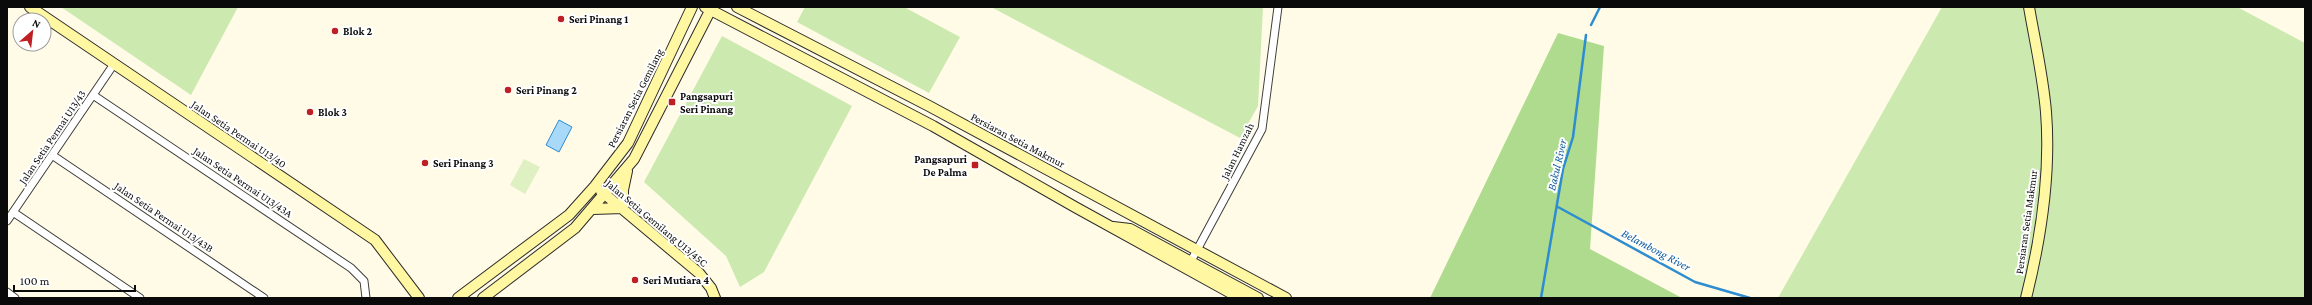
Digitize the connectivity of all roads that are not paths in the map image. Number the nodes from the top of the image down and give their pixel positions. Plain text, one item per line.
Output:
1 (30, 7) edge
2 (692, 7) edge
3 (737, 7) edge
4 (1278, 7) edge
5 (2029, 7) edge
6 (709, 8) edge
7 (114, 64) junction
8 (93, 95) junction
9 (52, 155) junction
10 (627, 168) junction
11 (595, 186) junction
12 (606, 195) junction
13 (623, 208) junction
14 (593, 209) junction
15 (13, 212) junction
16 (7, 221) edge
17 (1110, 226) junction
18 (1198, 249) junction
19 (1191, 261) junction
20 (7, 292) edge
21 (15, 298) edge
22 (140, 298) edge
23 (264, 298) edge
24 (366, 298) edge
25 (419, 298) edge
26 (458, 298) edge
27 (483, 298) edge
28 (715, 298) edge
29 (1240, 298) edge
30 (1258, 298) edge
31 (1286, 298) edge
32 (2026, 298) edge

1 - 7 street, Jalan Setia Permai U13/40
2 - 11 street, Persiaran Setia Gemilang
3 - 18 street, Persiaran Setia Makmur
4 - 18 street, Jalan Hamzah
5 - 32 street, Persiaran Setia Makmur
6 - 10 street
6 - 17 street
7 - 8 street, Jalan Setia Permai U13/43
7 - 25 street, Jalan Setia Permai U13/40
8 - 9 street, Jalan Setia Permai U13/43
8 - 24 street, Jalan Setia Permai U13/43A
9 - 15 street, Jalan Setia Permai U13/43
9 - 23 street, Jalan Setia Permai U13/43B
10 - 12 street
10 - 13 street
11 - 12 street, Jalan Setia Gemilang U13/45C
11 - 26 street, Persiaran Setia Gemilang
12 - 13 street, Jalan Setia Gemilang U13/45C
12 - 14 street
13 - 14 street
13 - 28 street, Jalan Setia Gemilang U13/45C
14 - 27 street
15 - 16 street, Jalan Setia Permai U13/43
15 - 22 street
17 - 19 street
17 - 29 street
18 - 19 street, Jalan Hamzah
18 - 31 street, Persiaran Setia Makmur
19 - 30 street
20 - 21 street

